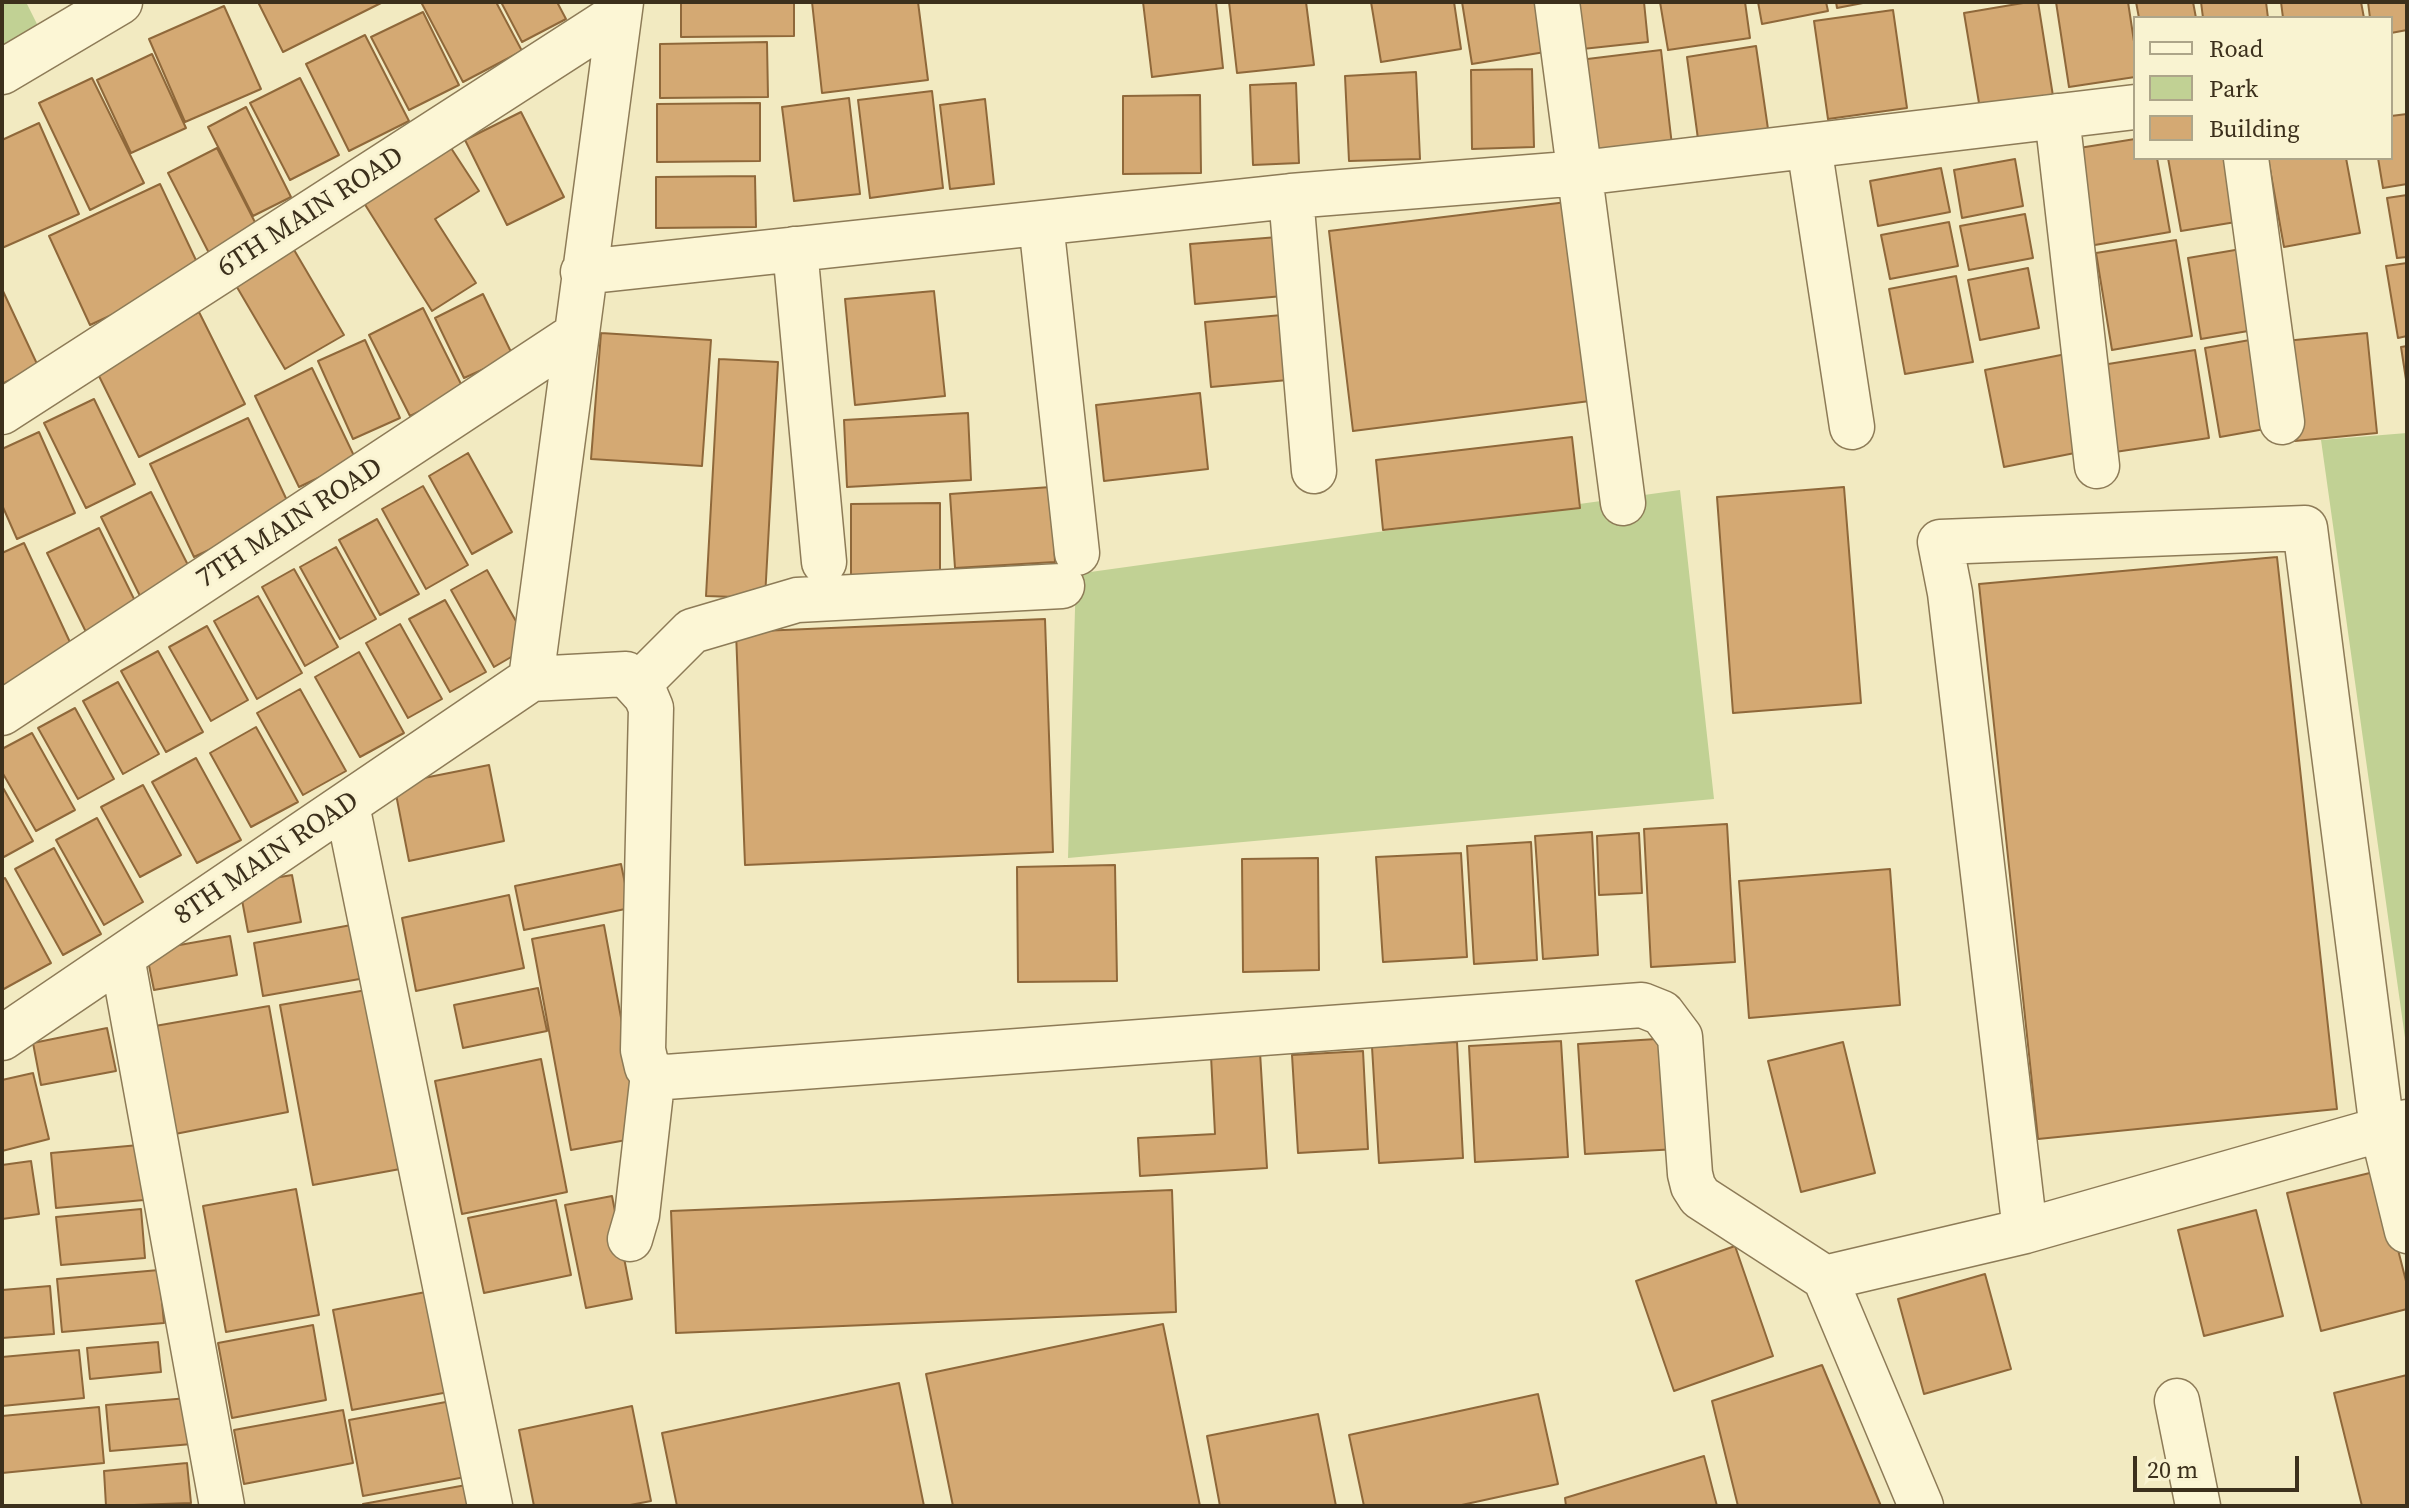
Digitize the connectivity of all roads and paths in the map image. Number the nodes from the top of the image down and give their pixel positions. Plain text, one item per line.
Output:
1 (120, 2) edge
2 (1557, 2) edge
3 (620, 8) edge
4 (2, 72) edge
5 (2133, 107) edge
6 (2057, 116) junction
7 (1809, 146) junction
8 (2246, 160) edge
9 (1581, 173) junction
10 (1291, 196) junction
11 (1041, 223) junction
12 (795, 249) junction
13 (583, 272) junction
14 (577, 334) junction
15 (2, 412) edge
16 (2282, 422) dead end
17 (1852, 427) dead end
18 (2097, 466) dead end
19 (1314, 471) dead end
20 (1623, 503) dead end
21 (824, 562) dead end
22 (531, 679) junction
23 (638, 685) junction
24 (2, 713) edge
25 (347, 805) junction
26 (122, 957) junction
27 (2, 1038) edge
28 (653, 1074) junction
29 (2394, 1126) edge
30 (2025, 1231) junction
31 (2407, 1231) edge
32 (630, 1239) dead end
33 (1825, 1278) junction
34 (2177, 1401) dead end
35 (222, 1506) edge
36 (490, 1506) edge
37 (1921, 1506) edge
38 (2198, 1506) edge

1 - 4 street
2 - 9 street
3 - 13 street
3 - 15 street, 6TH MAIN ROAD
5 - 6 street
6 - 7 street
6 - 18 street
7 - 9 street
7 - 17 street
8 - 16 street
9 - 10 street
9 - 20 street
10 - 11 street
10 - 19 street
11 - 12 street
11 - 23 street
12 - 13 street
12 - 21 street
13 - 14 street
14 - 22 street
14 - 24 street, 7TH MAIN ROAD
22 - 23 street
22 - 25 street, 8TH MAIN ROAD
23 - 28 street
25 - 26 street, 8TH MAIN ROAD
25 - 36 street
26 - 27 street, 8TH MAIN ROAD
26 - 35 street
28 - 32 street
28 - 33 street
29 - 30 street
29 - 30 street
29 - 31 street
30 - 33 street
33 - 37 street
34 - 38 street

